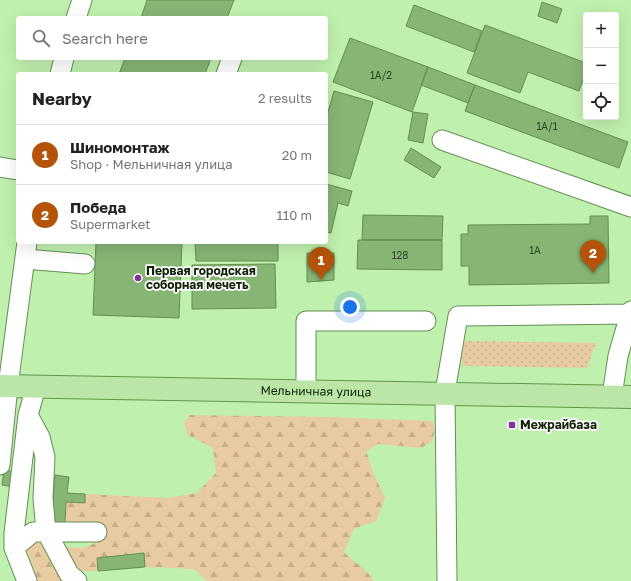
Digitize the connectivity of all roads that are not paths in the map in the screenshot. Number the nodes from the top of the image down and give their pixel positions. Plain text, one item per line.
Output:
1 (82, 0) edge
2 (77, 16) edge
3 (64, 60) edge
4 (231, 60) edge
5 (60, 72) edge
6 (227, 72) edge
7 (442, 140) dead end
8 (0, 167) edge
9 (16, 170) edge
10 (631, 207) edge
11 (26, 250) edge
12 (85, 264) dead end
13 (630, 312) edge
14 (426, 321) dead end
15 (4, 386) edge
16 (36, 387) junction
17 (306, 391) junction
18 (445, 392) junction
19 (622, 396) edge
20 (28, 416) junction
21 (0, 465) edge
22 (46, 531) junction
23 (97, 532) dead end
24 (14, 548) junction
25 (27, 581) edge
26 (77, 581) edge
27 (447, 581) edge

1 - 2 street
3 - 5 street
4 - 6 street
7 - 10 street
8 - 9 street
11 - 12 street
11 - 15 street
13 - 18 street
13 - 19 street
14 - 17 street
15 - 16 main road, Мельничная улица
15 - 21 street
16 - 17 main road, Мельничная улица
16 - 20 street
17 - 18 main road, Мельничная улица
18 - 19 main road, Мельничная улица
18 - 27 street
20 - 22 street
20 - 24 street
22 - 23 street
22 - 24 street
22 - 26 street
24 - 25 street

